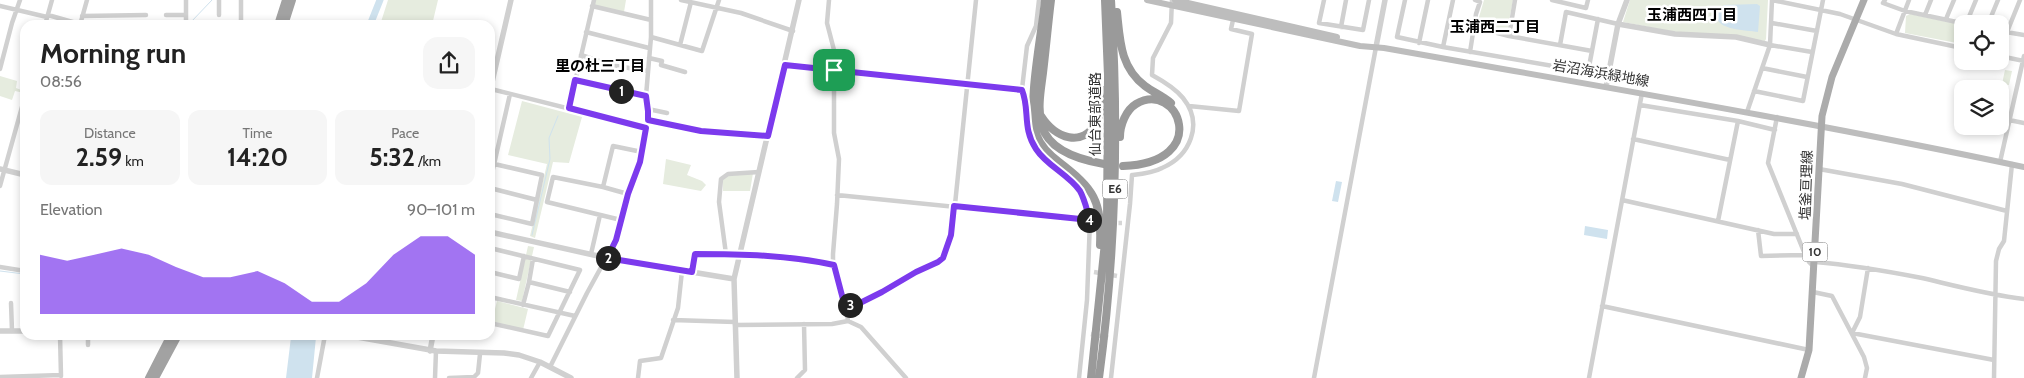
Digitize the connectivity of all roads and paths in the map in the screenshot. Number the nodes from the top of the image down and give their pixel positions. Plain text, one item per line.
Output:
1 (20, 0) edge
2 (52, 0) edge
3 (87, 0) edge
4 (186, 0) edge
5 (219, 0) edge
6 (241, 0) edge
7 (286, 0) edge
8 (292, 0) edge
9 (511, 0) edge
10 (594, 0) edge
11 (650, 0) edge
12 (681, 0) edge
13 (719, 0) edge
14 (799, 0) edge
15 (829, 0) edge
16 (976, 0) edge
17 (1039, 0) edge
18 (1045, 0) edge
19 (1051, 0) edge
20 (1104, 0) edge
21 (1111, 0) edge
22 (1115, 0) edge
23 (1147, 0) edge
24 (1324, 0) edge
25 (1346, 0) edge
26 (1369, 0) edge
27 (1385, 0) edge
28 (1405, 0) edge
29 (1428, 0) edge
30 (1453, 0) edge
31 (1474, 0) edge
32 (1515, 0) edge
33 (1552, 0) edge
34 (1588, 0) edge
35 (1627, 0) edge
36 (1772, 0) edge
37 (1823, 0) edge
38 (1864, 0) edge
39 (1885, 0) edge
40 (1909, 0) edge
41 (1931, 0) edge
42 (1954, 0) edge
43 (1976, 0) edge
44 (1998, 0) edge
45 (2020, 0) edge
46 (1565, 1) edge
47 (691, 2) junction
48 (1173, 2) edge
49 (1798, 3) edge
50 (0, 6) edge
51 (592, 6) junction
52 (716, 8) junction
53 (16, 10) junction
54 (1821, 10) junction
55 (1905, 11) junction
56 (146, 15) dead end
57 (166, 15) dead end
58 (186, 15) junction
59 (219, 15) dead end
60 (1925, 15) junction
61 (1970, 15) edge
62 (1992, 15) edge
63 (48, 16) junction
64 (82, 16) junction
65 (1598, 19) junction
66 (1856, 19) junction
67 (1946, 19) junction
68 (47, 20) edge
69 (63, 20) edge
70 (82, 20) edge
71 (186, 20) edge
72 (241, 20) edge
73 (280, 20) edge
74 (286, 20) edge
75 (651, 20) junction
76 (1233, 20) junction
77 (1954, 21) edge
78 (1772, 23) junction
79 (1618, 24) junction
80 (1341, 27) junction
81 (1474, 27) junction
82 (2009, 27) edge
83 (793, 31) junction
84 (1817, 31) junction
85 (586, 32) junction
86 (2009, 32) edge
87 (1896, 34) junction
88 (2024, 35) edge
89 (1509, 36) junction
90 (651, 37) junction
91 (1419, 43) junction
92 (680, 45) junction
93 (1560, 45) junction
94 (1770, 45) junction
95 (1954, 46) edge
96 (1376, 47) junction
97 (1443, 47) junction
98 (649, 48) junction
99 (1592, 51) junction
100 (1470, 52) junction
101 (1812, 52) junction
102 (581, 55) junction
103 (2009, 57) edge
104 (648, 58) junction
105 (2024, 59) edge
106 (495, 60) edge
107 (785, 65) junction
108 (1762, 68) junction
109 (0, 69) edge
110 (834, 70) junction
111 (647, 71) junction
112 (685, 72) dead end
113 (1807, 77) junction
114 (575, 80) junction
115 (968, 83) junction
116 (2018, 84) junction
117 (2024, 86) edge
118 (1606, 87) junction
119 (1022, 90) junction
120 (495, 91) edge
121 (1754, 91) junction
122 (1642, 93) junction
123 (510, 94) junction
124 (646, 96) junction
125 (1640, 105) junction
126 (1189, 106) junction
127 (569, 108) junction
128 (648, 109) junction
129 (20, 112) edge
130 (1747, 112) junction
131 (667, 113) dead end
132 (1040, 115) junction
133 (1777, 117) junction
134 (648, 120) junction
135 (2009, 120) joint
136 (1738, 121) junction
137 (2024, 123) edge
138 (1821, 125) junction
139 (1036, 127) junction
140 (646, 128) junction
141 (1775, 130) junction
142 (2006, 135) edge
143 (768, 136) junction
144 (1633, 139) junction
145 (495, 152) edge
146 (642, 152) junction
147 (1730, 160) junction
148 (2000, 162) junction
149 (2012, 164) junction
150 (495, 165) edge
151 (2024, 167) edge
152 (2, 169) edge
153 (1819, 169) junction
154 (759, 172) junction
155 (20, 174) edge
156 (0, 186) edge
157 (603, 187) junction
158 (495, 189) edge
159 (628, 194) junction
160 (837, 195) junction
161 (537, 200) junction
162 (1622, 200) junction
163 (954, 206) junction
164 (2007, 211) junction
165 (495, 215) edge
166 (600, 215) junction
167 (621, 220) junction
168 (1092, 221) junction
169 (1718, 222) junction
170 (1122, 224) tunnel mouth
171 (1128, 224) junction
172 (1758, 230) junction
173 (495, 233) edge
174 (1797, 234) junction
175 (495, 249) edge
176 (591, 254) junction
177 (726, 254) junction
178 (740, 254) junction
179 (1805, 254) junction
180 (524, 256) junction
181 (607, 258) junction
182 (533, 259) junction
183 (1815, 264) junction
184 (834, 265) junction
185 (0, 267) edge
186 (1868, 268) junction
187 (682, 270) junction
188 (20, 271) edge
189 (692, 272) junction
190 (495, 273) edge
191 (734, 279) junction
192 (1110, 281) junction
193 (529, 282) junction
194 (570, 292) junction
195 (1813, 292) junction
196 (1995, 296) junction
197 (495, 298) edge
198 (2024, 299) edge
199 (11, 303) dead end
200 (523, 304) junction
201 (1602, 306) junction
202 (845, 307) junction
203 (559, 313) junction
204 (575, 316) junction
205 (673, 320) junction
206 (848, 321) junction
207 (735, 323) junction
208 (495, 324) edge
209 (804, 324) junction
210 (12, 329) junction
211 (20, 330) edge
212 (0, 331) edge
213 (1084, 333) junction
214 (1852, 333) junction
215 (1094, 337) junction
216 (1110, 338) tunnel mouth
217 (1116, 339) junction
218 (60, 340) edge
219 (88, 340) edge
220 (168, 340) edge
221 (175, 340) edge
222 (323, 340) edge
223 (373, 340) edge
224 (433, 340) edge
225 (88, 345) dead end
226 (1809, 350) junction
227 (433, 351) junction
228 (480, 354) junction
229 (1994, 360) junction
230 (540, 362) junction
231 (550, 367) junction
232 (0, 377) edge
233 (61, 377) edge
234 (149, 378) edge
235 (155, 378) edge
236 (317, 378) edge
237 (435, 378) edge
238 (449, 378) edge
239 (531, 378) edge
240 (571, 378) edge
241 (638, 378) edge
242 (737, 378) edge
243 (797, 378) edge
244 (906, 378) edge
245 (1078, 378) edge
246 (1091, 378) edge
247 (1099, 378) edge
248 (1111, 378) edge
249 (1314, 378) edge
250 (1589, 378) edge
251 (1801, 378) edge
252 (1865, 378) edge
253 (1994, 378) edge

1 - 53 street
2 - 63 street
3 - 64 street
4 - 58 street
5 - 59 street
6 - 72 street
7 - 73 highway
8 - 74 highway
9 - 106 street
10 - 51 street
11 - 75 street
12 - 47 street
13 - 52 street
14 - 83 street
15 - 110 street
16 - 115 street
17 - 119 street
18 - 139 highway
19 - 132 highway
20 - 132 highway
20 - 215 highway, 仙台東部道路 / E6
21 - 192 highway, 仙台東部道路 / E6
22 - 192 highway
23 - 48 main road, 岩沼海浜緑地線
24 - 80 street
25 - 80 street
26 - 80 street
27 - 96 street
28 - 91 street
29 - 91 street
30 - 97 street
31 - 81 street
32 - 89 street
33 - 46 street
34 - 46 street
35 - 79 street
36 - 49 street
36 - 78 street
37 - 54 street
38 - 66 main road, 塩釜亘理線 / 10
39 - 55 street
40 - 55 street
41 - 60 street
42 - 67 street
43 - 61 street
44 - 62 street
45 - 82 street
47 - 52 street
47 - 92 street
48 - 76 main road, 岩沼海浜緑地線
48 - 96 main road, 岩沼海浜緑地線
48 - 126 street
49 - 54 street
50 - 53 street
51 - 75 street
51 - 85 street
52 - 83 street
52 - 92 street
53 - 63 street
53 - 109 street
54 - 66 street
54 - 84 street
55 - 60 street
55 - 87 street
56 - 64 street
57 - 58 street
58 - 71 street
60 - 67 street
63 - 68 street
63 - 69 street
64 - 70 street
65 - 79 street
65 - 93 street
65 - 99 street
66 - 87 street
66 - 138 main road, 塩釜亘理線 / 10
67 - 77 street
75 - 90 street
76 - 96 main road, 岩沼海浜緑地線
76 - 126 street
78 - 84 street
78 - 94 street
79 - 94 street
79 - 118 street
81 - 89 street
81 - 100 street
83 - 107 street
84 - 101 street
85 - 98 street
85 - 102 street
86 - 88 street
87 - 95 street
89 - 93 street
90 - 92 street
90 - 98 street
91 - 97 street
93 - 99 street
94 - 101 street
94 - 108 street
96 - 118 main road, 岩沼海浜緑地線
96 - 249 street
97 - 100 street
98 - 104 street
99 - 100 street
101 - 113 street
102 - 111 street
102 - 114 street
103 - 105 street
104 - 111 street
104 - 112 street
105 - 116 street
107 - 110 street
107 - 143 street
108 - 113 street
108 - 121 street
110 - 115 street
110 - 160 street
111 - 124 street
113 - 121 street
114 - 124 street
114 - 127 street
115 - 119 street
115 - 163 street
116 - 117 street
116 - 135 street
118 - 122 main road, 岩沼海浜緑地線
119 - 168 street
120 - 123 street
121 - 130 street
122 - 125 street
122 - 130 main road, 岩沼海浜緑地線
123 - 127 street
123 - 145 street
124 - 128 street
125 - 136 street
125 - 144 street
126 - 171 street
127 - 140 street
128 - 131 street
128 - 134 street
129 - 152 street
130 - 133 main road, 岩沼海浜緑地線
132 - 139 highway
133 - 138 main road, 岩沼海浜緑地線
133 - 141 street
134 - 140 street
134 - 143 street
135 - 137 street
136 - 141 street
136 - 147 street
138 - 148 main road, 岩沼海浜緑地線
138 - 153 main road, 塩釜亘理線 / 10
139 - 215 highway
140 - 146 street
141 - 174 street
142 - 148 street
143 - 154 street
144 - 147 street
144 - 162 street
146 - 157 street
146 - 159 street
147 - 169 street
148 - 149 main road, 岩沼海浜緑地線
149 - 151 main road, 岩沼海浜緑地線
149 - 164 street
150 - 161 street
152 - 155 street
152 - 156 street
153 - 164 street
153 - 183 main road, 塩釜亘理線 / 10
154 - 177 street
154 - 178 street
157 - 159 street
157 - 166 street
158 - 161 street
159 - 167 street
160 - 163 street
160 - 184 street
161 - 165 street
162 - 169 street
162 - 201 street
163 - 168 street
163 - 202 street
164 - 196 street
166 - 167 street
166 - 176 street
167 - 181 street
168 - 213 street
169 - 172 street
170 - 171 street
171 - 217 street
172 - 174 street
172 - 179 street
173 - 176 street
174 - 179 street
175 - 180 street
176 - 181 street
177 - 178 street
177 - 189 street
178 - 184 street
178 - 191 street
179 - 183 street
180 - 182 street
180 - 190 street
181 - 187 street
181 - 204 street
182 - 193 street
182 - 194 street
183 - 186 street
183 - 195 main road, 塩釜亘理線 / 10
184 - 202 street
185 - 188 street
186 - 196 street
186 - 214 street
187 - 189 street
187 - 205 street
189 - 191 street
191 - 207 street
192 - 247 highway, 仙台東部道路 / E6
193 - 194 street
193 - 200 street
194 - 203 street
195 - 214 street
195 - 226 main road, 塩釜亘理線 / 10
196 - 198 street
196 - 229 street
197 - 200 street
199 - 210 street
200 - 203 street
201 - 226 street
201 - 250 street
202 - 206 street
203 - 204 street
203 - 208 street
204 - 231 street
205 - 207 street
205 - 241 street
206 - 209 street
206 - 244 street
207 - 209 street
207 - 242 street
209 - 243 street
210 - 211 street
210 - 212 street
213 - 215 street
213 - 245 street
214 - 229 street
214 - 252 street
215 - 246 highway, 仙台東部道路 / E6
216 - 217 street
217 - 248 street
218 - 233 street
219 - 225 street
220 - 234 highway
221 - 235 highway
222 - 236 street
223 - 227 street
224 - 227 street
226 - 251 main road, 塩釜亘理線 / 10
227 - 228 street
227 - 237 street
228 - 230 street
228 - 238 street
229 - 253 street
230 - 231 street
230 - 239 street
231 - 240 street
232 - 233 street

